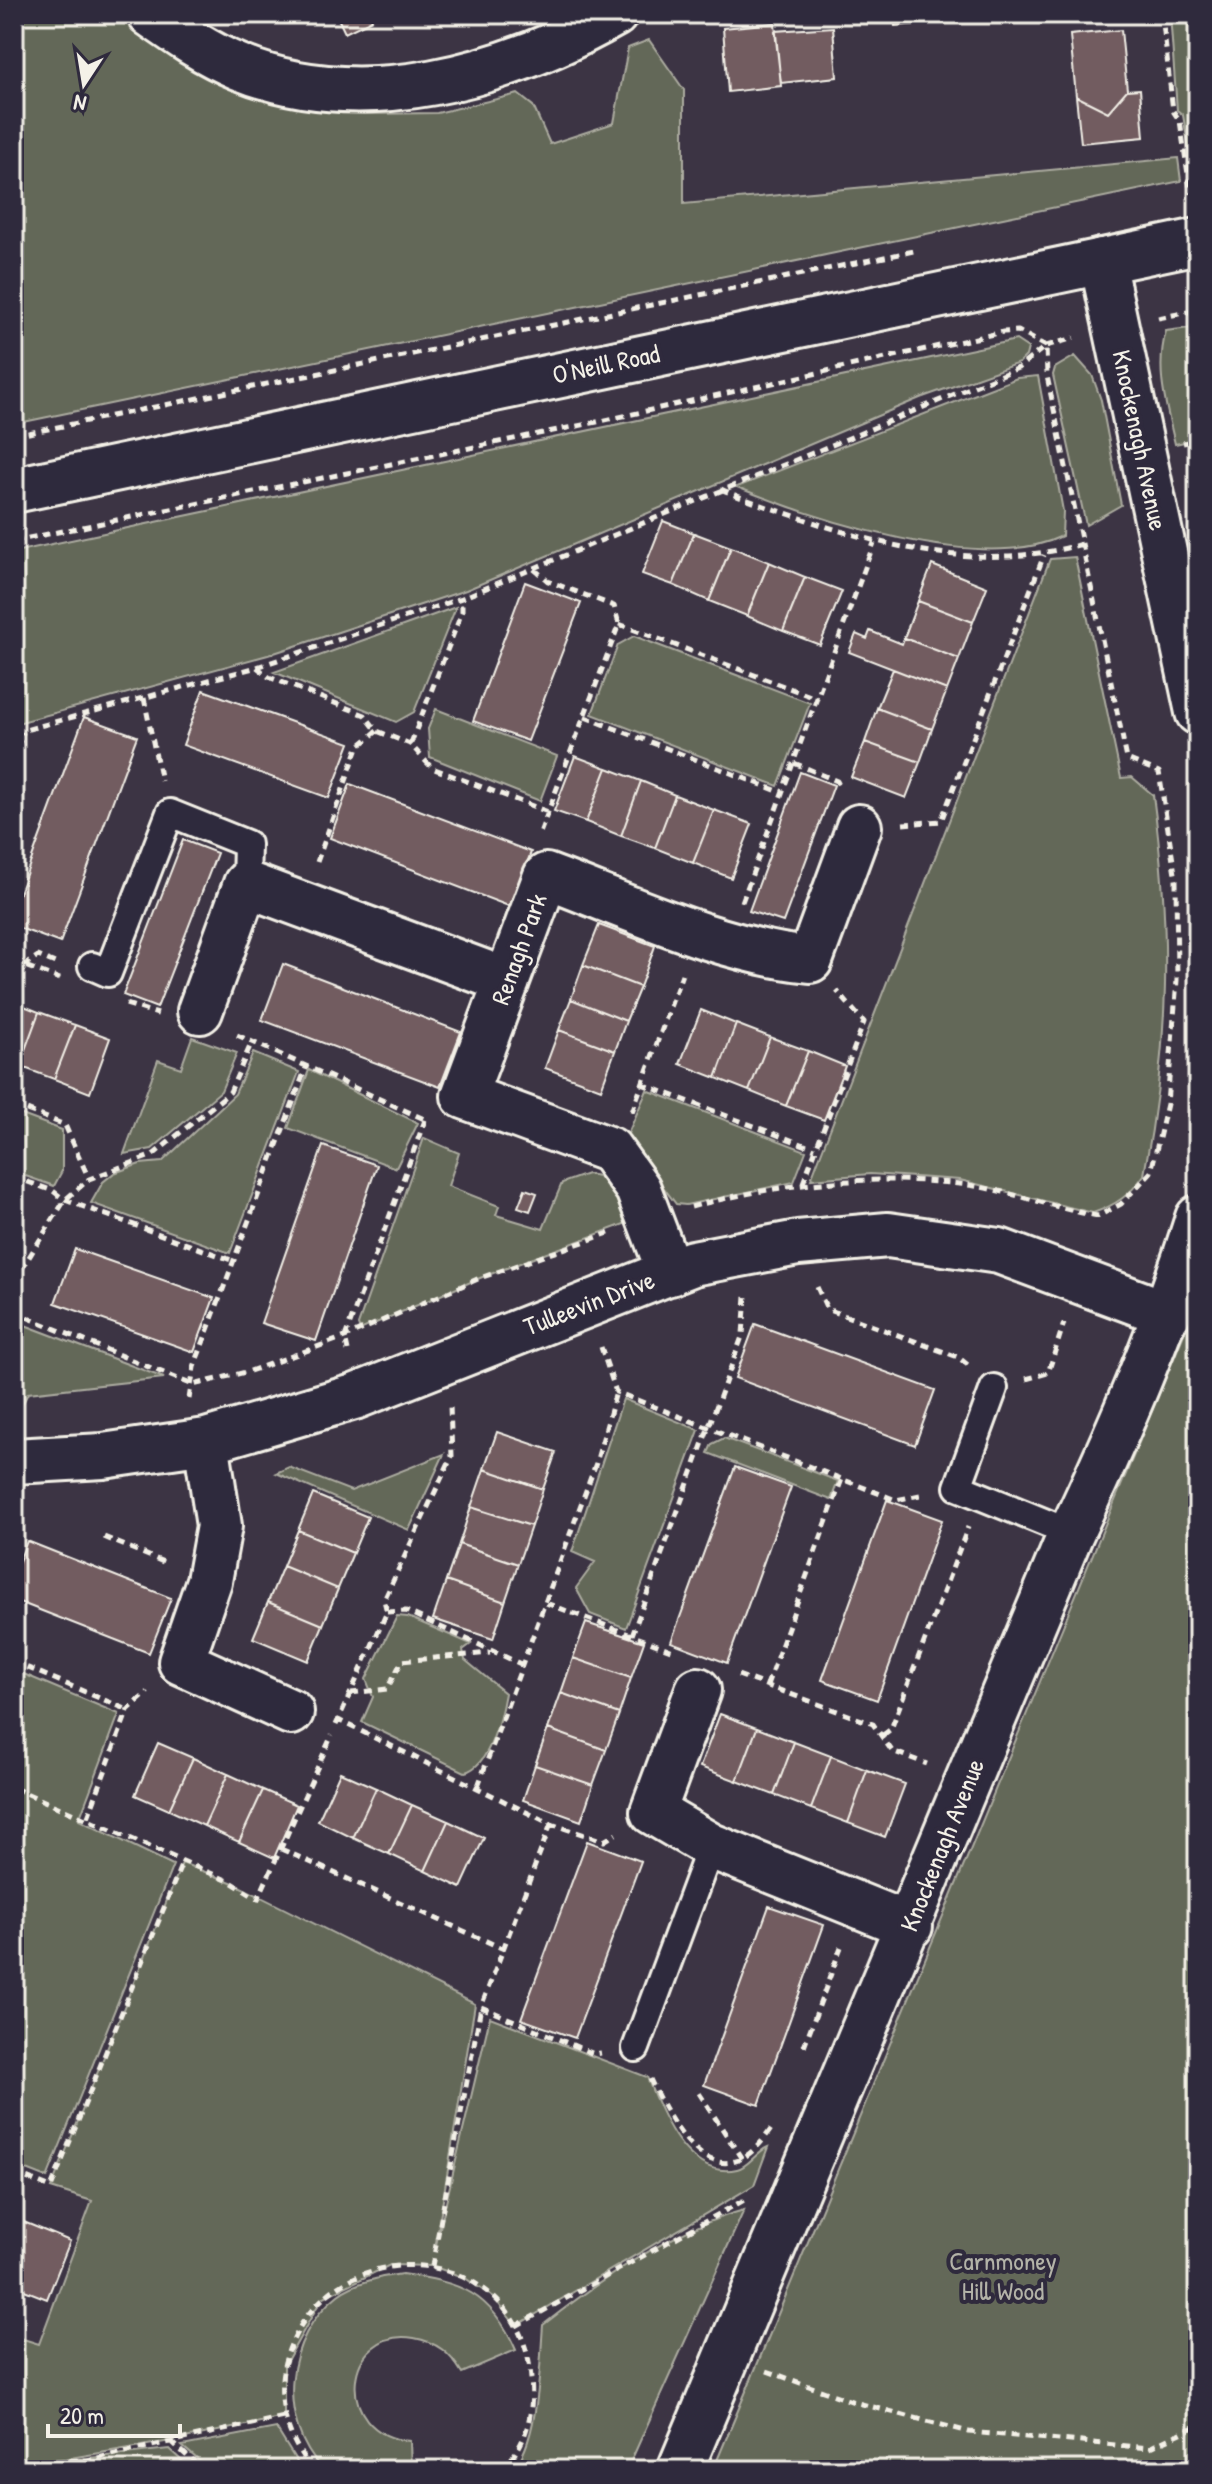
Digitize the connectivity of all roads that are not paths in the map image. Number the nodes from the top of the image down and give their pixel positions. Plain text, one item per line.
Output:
1 (150, 14) edge
2 (615, 14) edge
3 (1198, 241) edge
4 (1102, 261) junction
5 (14, 490) edge
6 (1198, 712) edge
7 (859, 827) road end
8 (246, 884) junction
9 (92, 966) dead end
10 (507, 981) junction
11 (200, 1011) dead end
12 (1198, 1218) edge
13 (670, 1273) junction
14 (1168, 1314) junction
15 (994, 1388) road end
16 (192, 1443) junction
17 (14, 1461) edge
18 (1071, 1533) junction
19 (704, 1672) road end
20 (291, 1712) road end
21 (711, 1846) junction
22 (910, 1926) junction
23 (636, 2048) dead end
24 (680, 2470) edge

1 - 2 street
3 - 4 street, O'Neill Road
4 - 5 street, O'Neill Road
4 - 6 street, Knockenagh Avenue
7 - 10 street, Renagh Park
8 - 9 lane
8 - 10 street
8 - 11 street
10 - 13 street, Renagh Park
12 - 14 street, Knockenagh Avenue
13 - 14 street, Tulleevin Drive
13 - 16 street, Tulleevin Drive
14 - 18 street, Knockenagh Avenue
15 - 18 lane
16 - 17 street, Tulleevin Drive
16 - 20 street
18 - 22 street, Knockenagh Avenue
19 - 21 street
21 - 22 street
21 - 23 lane
22 - 24 street, Knockenagh Avenue

